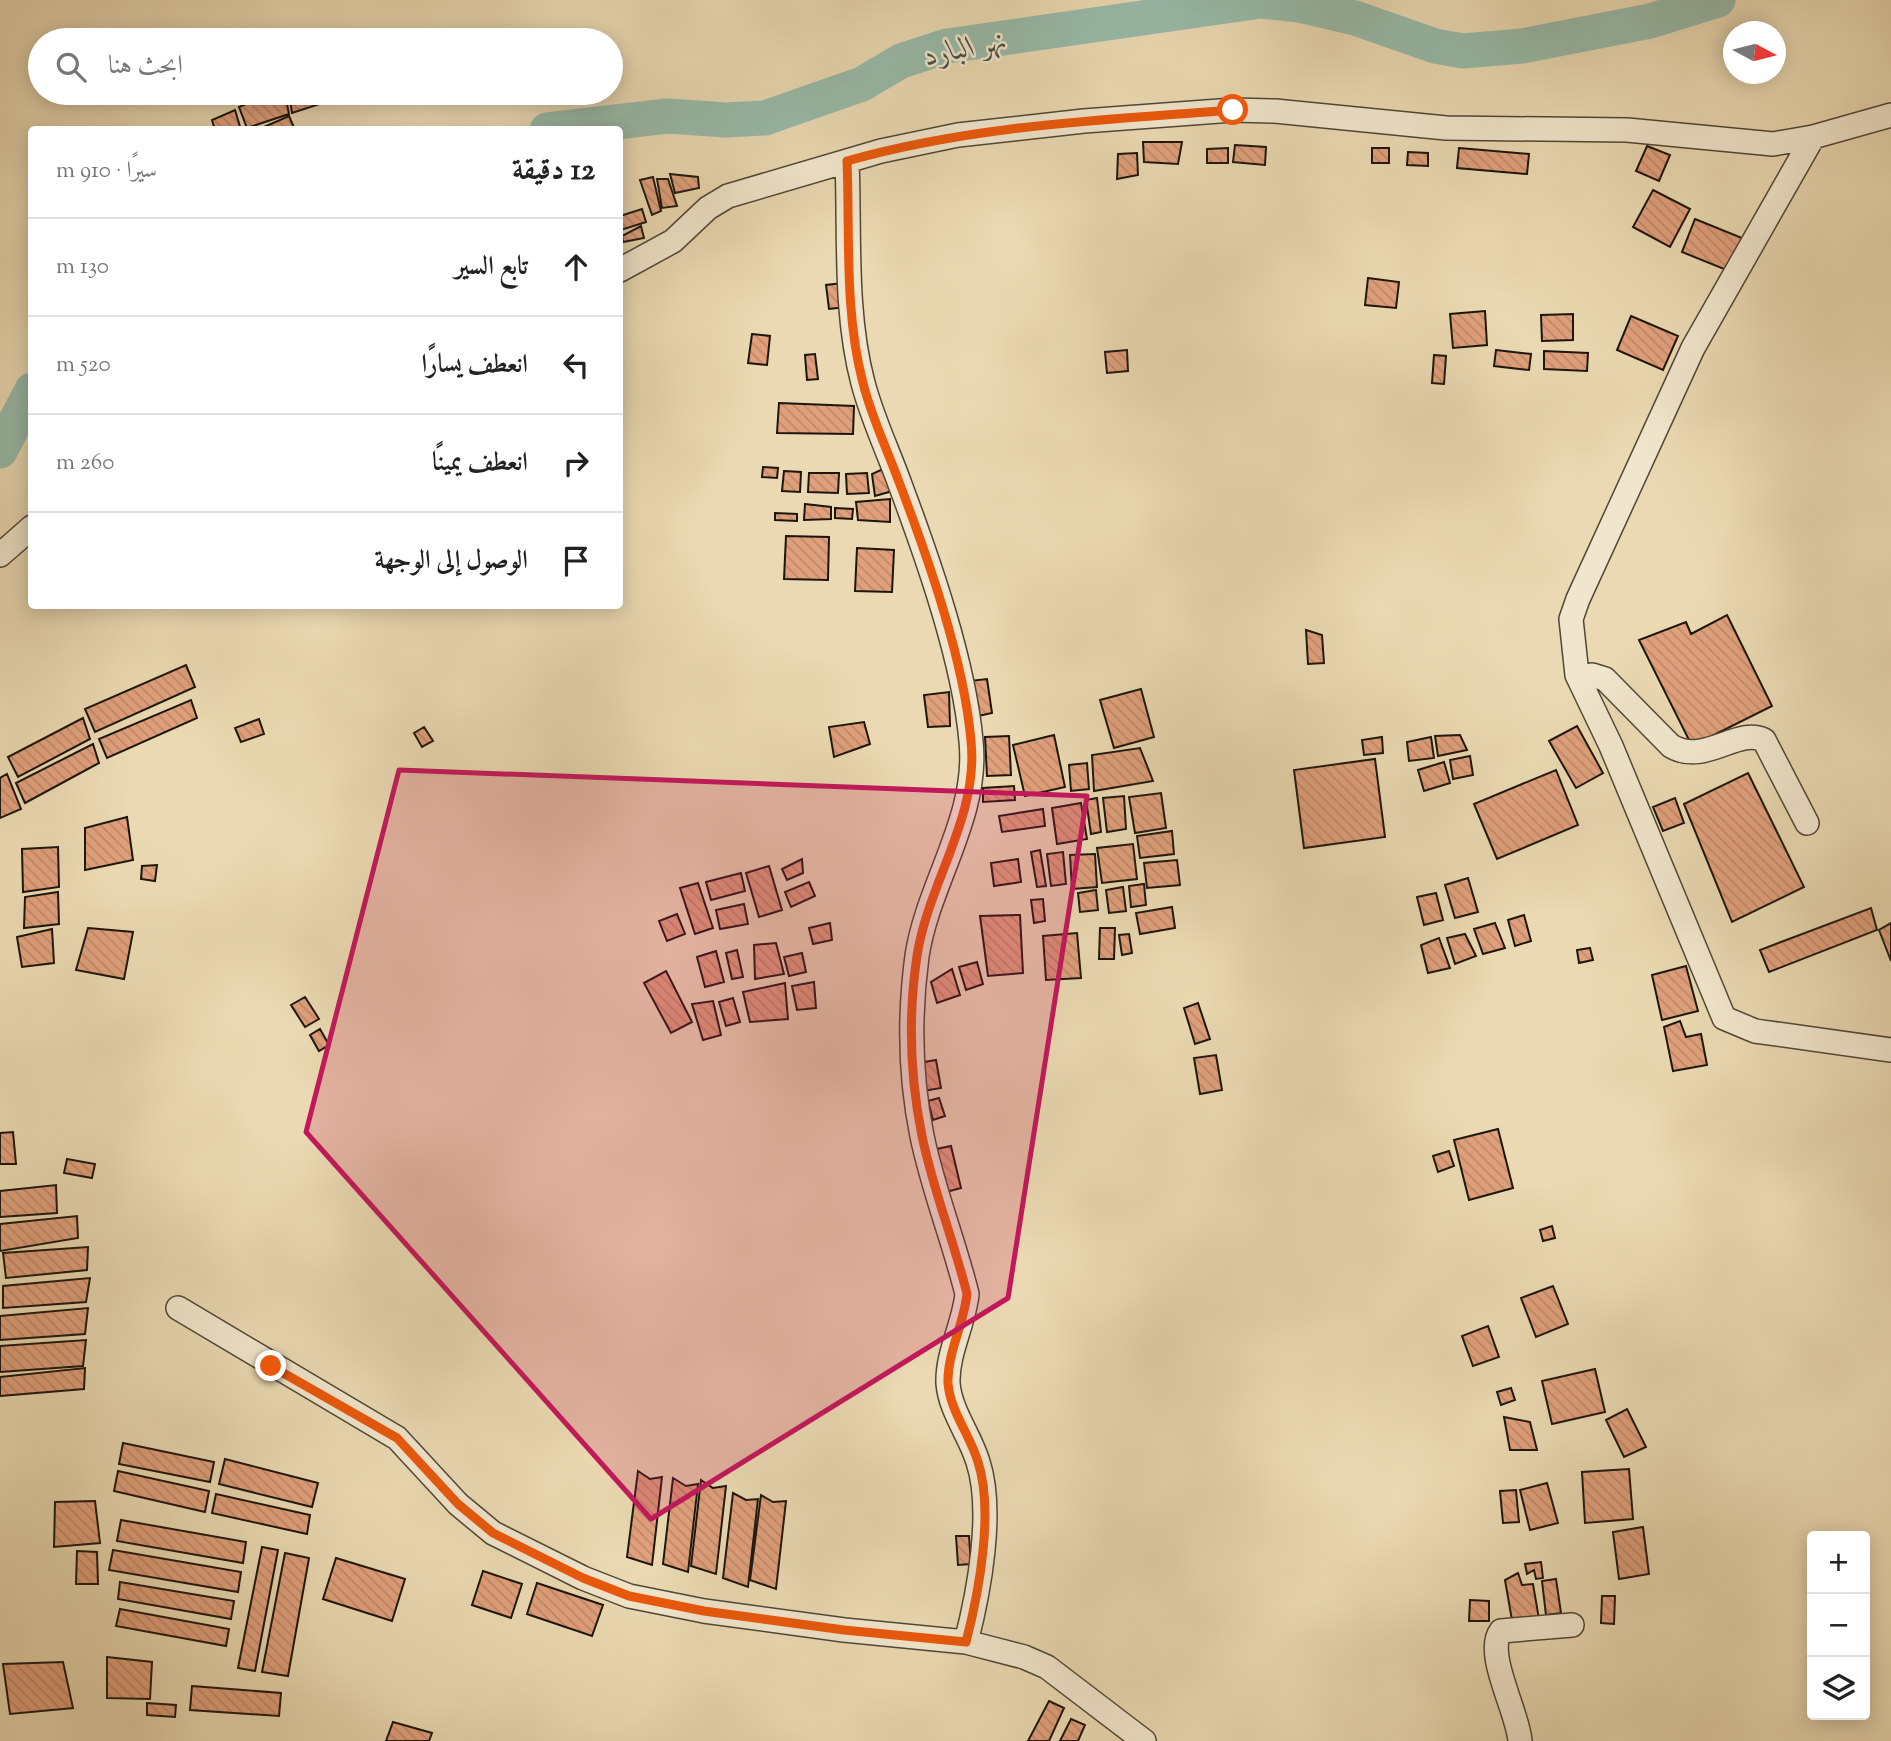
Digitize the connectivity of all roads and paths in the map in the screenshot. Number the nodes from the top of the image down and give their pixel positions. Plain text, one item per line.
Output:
1 (1891, 115) edge
2 (1813, 137) junction
3 (847, 161) junction
4 (623, 268) edge
5 (28, 530) edge
6 (0, 555) edge
7 (1578, 678) junction
8 (1807, 823) dead end
9 (1891, 1051) edge
10 (178, 1308) dead end
11 (1572, 1625) dead end
12 (966, 1642) junction
13 (1144, 1741) edge
14 (1520, 1741) edge

1 - 2 street
2 - 3 street
2 - 7 street
3 - 4 street
3 - 12 street
5 - 6 street
7 - 8 street
7 - 9 street
10 - 12 street
11 - 14 street
12 - 13 street

